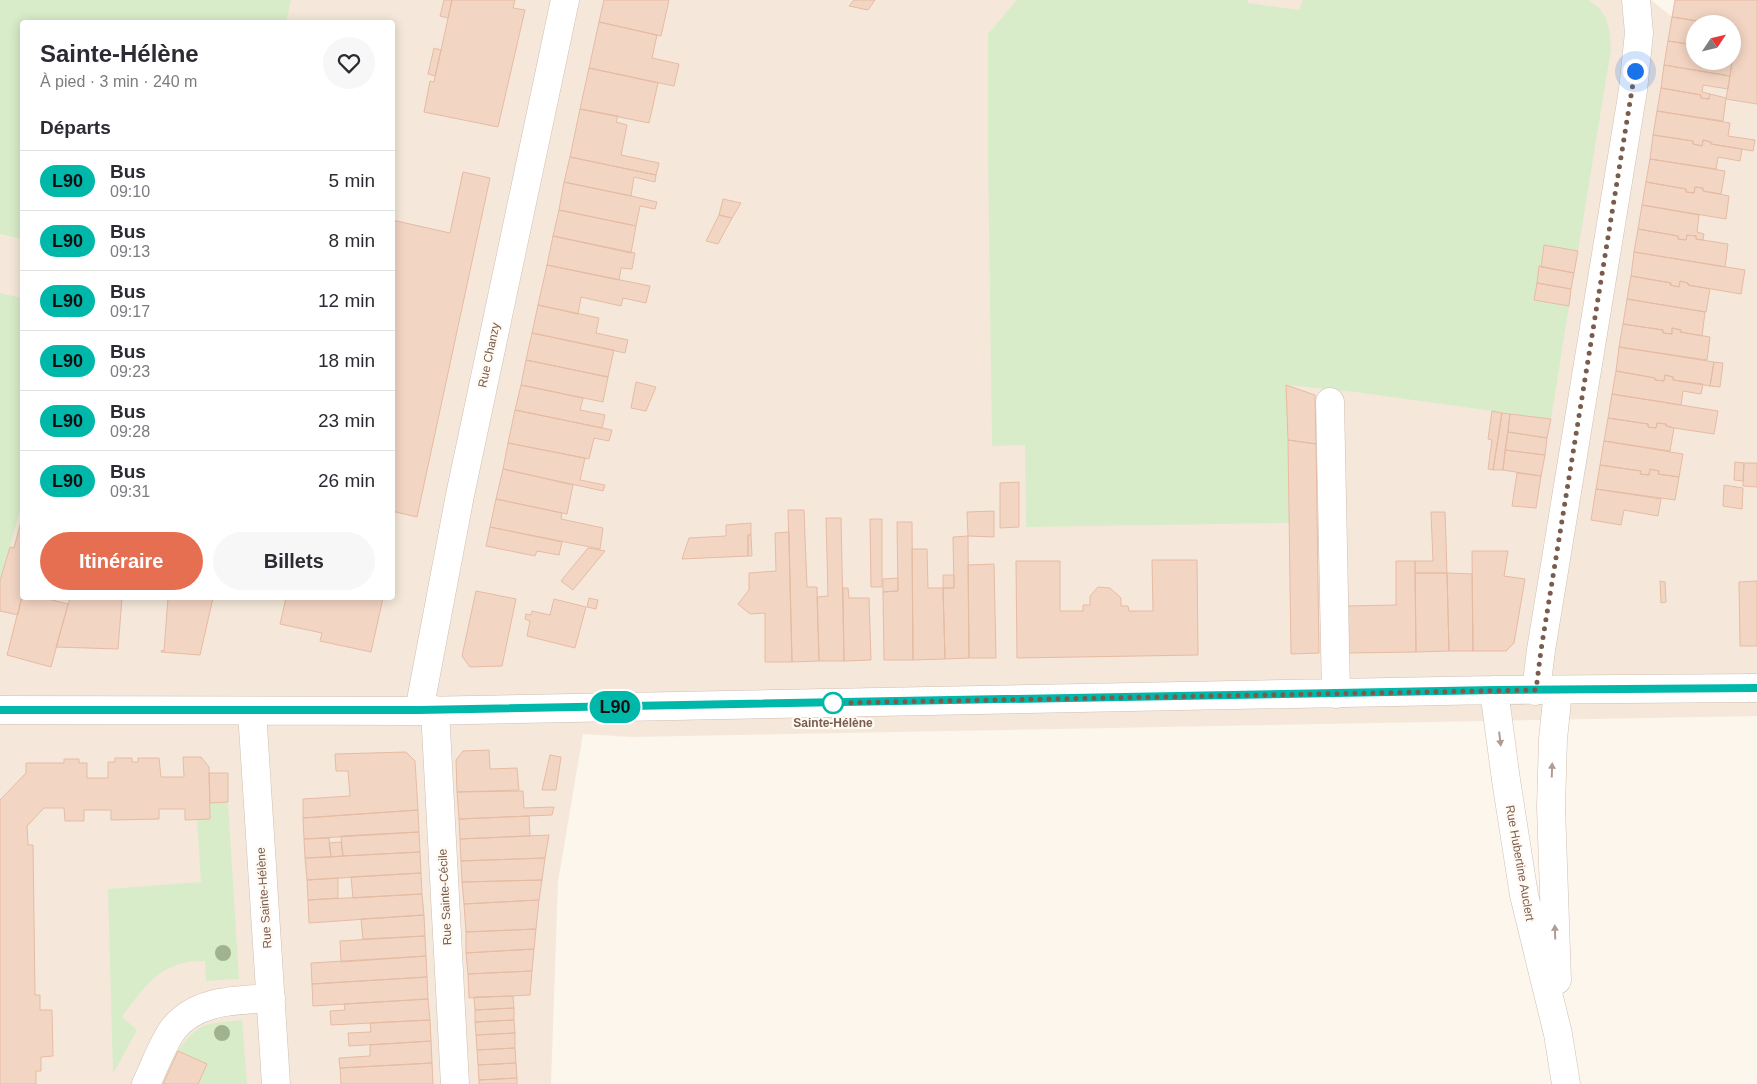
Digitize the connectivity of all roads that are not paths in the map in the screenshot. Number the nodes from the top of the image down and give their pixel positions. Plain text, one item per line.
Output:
1 (565, 0) edge
2 (1636, 0) edge
3 (1330, 402) dead end
4 (1757, 688) edge
5 (1494, 690) junction
6 (1547, 691) junction
7 (1336, 694) junction
8 (0, 710) edge
9 (427, 710) junction
10 (252, 711) junction
11 (270, 998) junction
12 (1558, 1034) junction
13 (146, 1084) edge
14 (276, 1084) edge
15 (455, 1084) edge
16 (1566, 1084) edge

1 - 9 street, Rue Chanzy
2 - 6 street, Rue Hubertine Auclert
3 - 7 street
4 - 6 street
5 - 6 street
5 - 7 street
5 -> 12 street, Rue Hubertine Auclert
12 -> 6 street, Rue Hubertine Auclert
7 - 9 street
8 - 10 street
9 - 10 street
9 - 15 street, Rue Sainte-Cécile
10 - 11 street, Rue Sainte-Hélène
11 - 13 street
11 - 14 street, Rue Sainte-Hélène
12 - 16 street, Rue Hubertine Auclert

